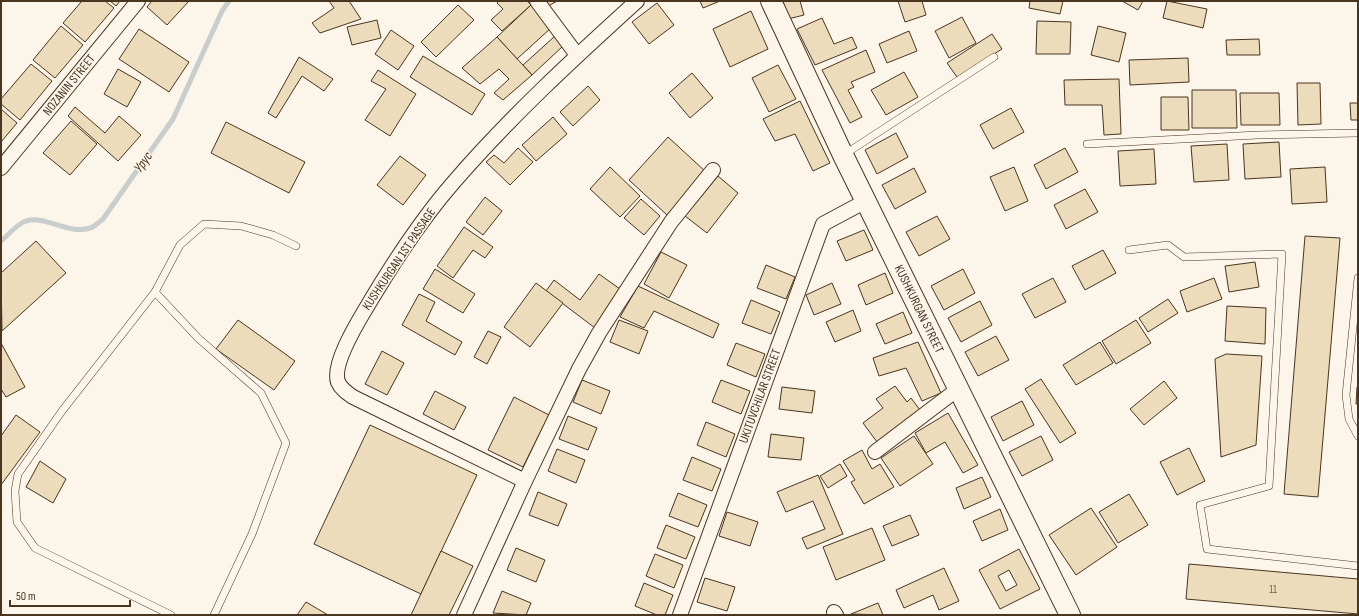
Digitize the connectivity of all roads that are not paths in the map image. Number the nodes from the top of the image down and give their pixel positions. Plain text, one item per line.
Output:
1 (138, 1) edge
2 (537, 1) edge
3 (637, 1) edge
4 (771, 1) edge
5 (577, 56) junction
6 (994, 57) dead end
7 (1358, 133) edge
8 (1087, 144) dead end
9 (843, 155) junction
10 (1, 168) edge
11 (714, 170) dead end
12 (866, 201) junction
13 (296, 246) dead end
14 (1129, 250) dead end
15 (1358, 278) edge
16 (155, 292) junction
17 (958, 390) junction
18 (1358, 436) edge
19 (875, 452) dead end
20 (525, 481) junction
21 (1358, 566) edge
22 (171, 615) edge
23 (214, 615) edge
24 (464, 615) edge
25 (680, 615) edge
26 (1070, 615) edge

1 - 10 street, NOZANIN STREET
2 - 5 street
3 - 5 street, KUSHKURGAN 1ST PASSAGE
4 - 9 street, KUSHKURGAN STREET
5 - 20 street, KUSHKURGAN 1ST PASSAGE
6 - 9 lane
7 - 8 lane
9 - 12 street, KUSHKURGAN STREET
11 - 20 street
12 - 17 street, KUSHKURGAN STREET
12 - 25 street, UKITUVCHILAR STREET
13 - 16 lane
14 - 21 lane
15 - 18 lane
16 - 22 lane
16 - 23 lane
17 - 19 street
17 - 26 street, KUSHKURGAN STREET
20 - 24 street

